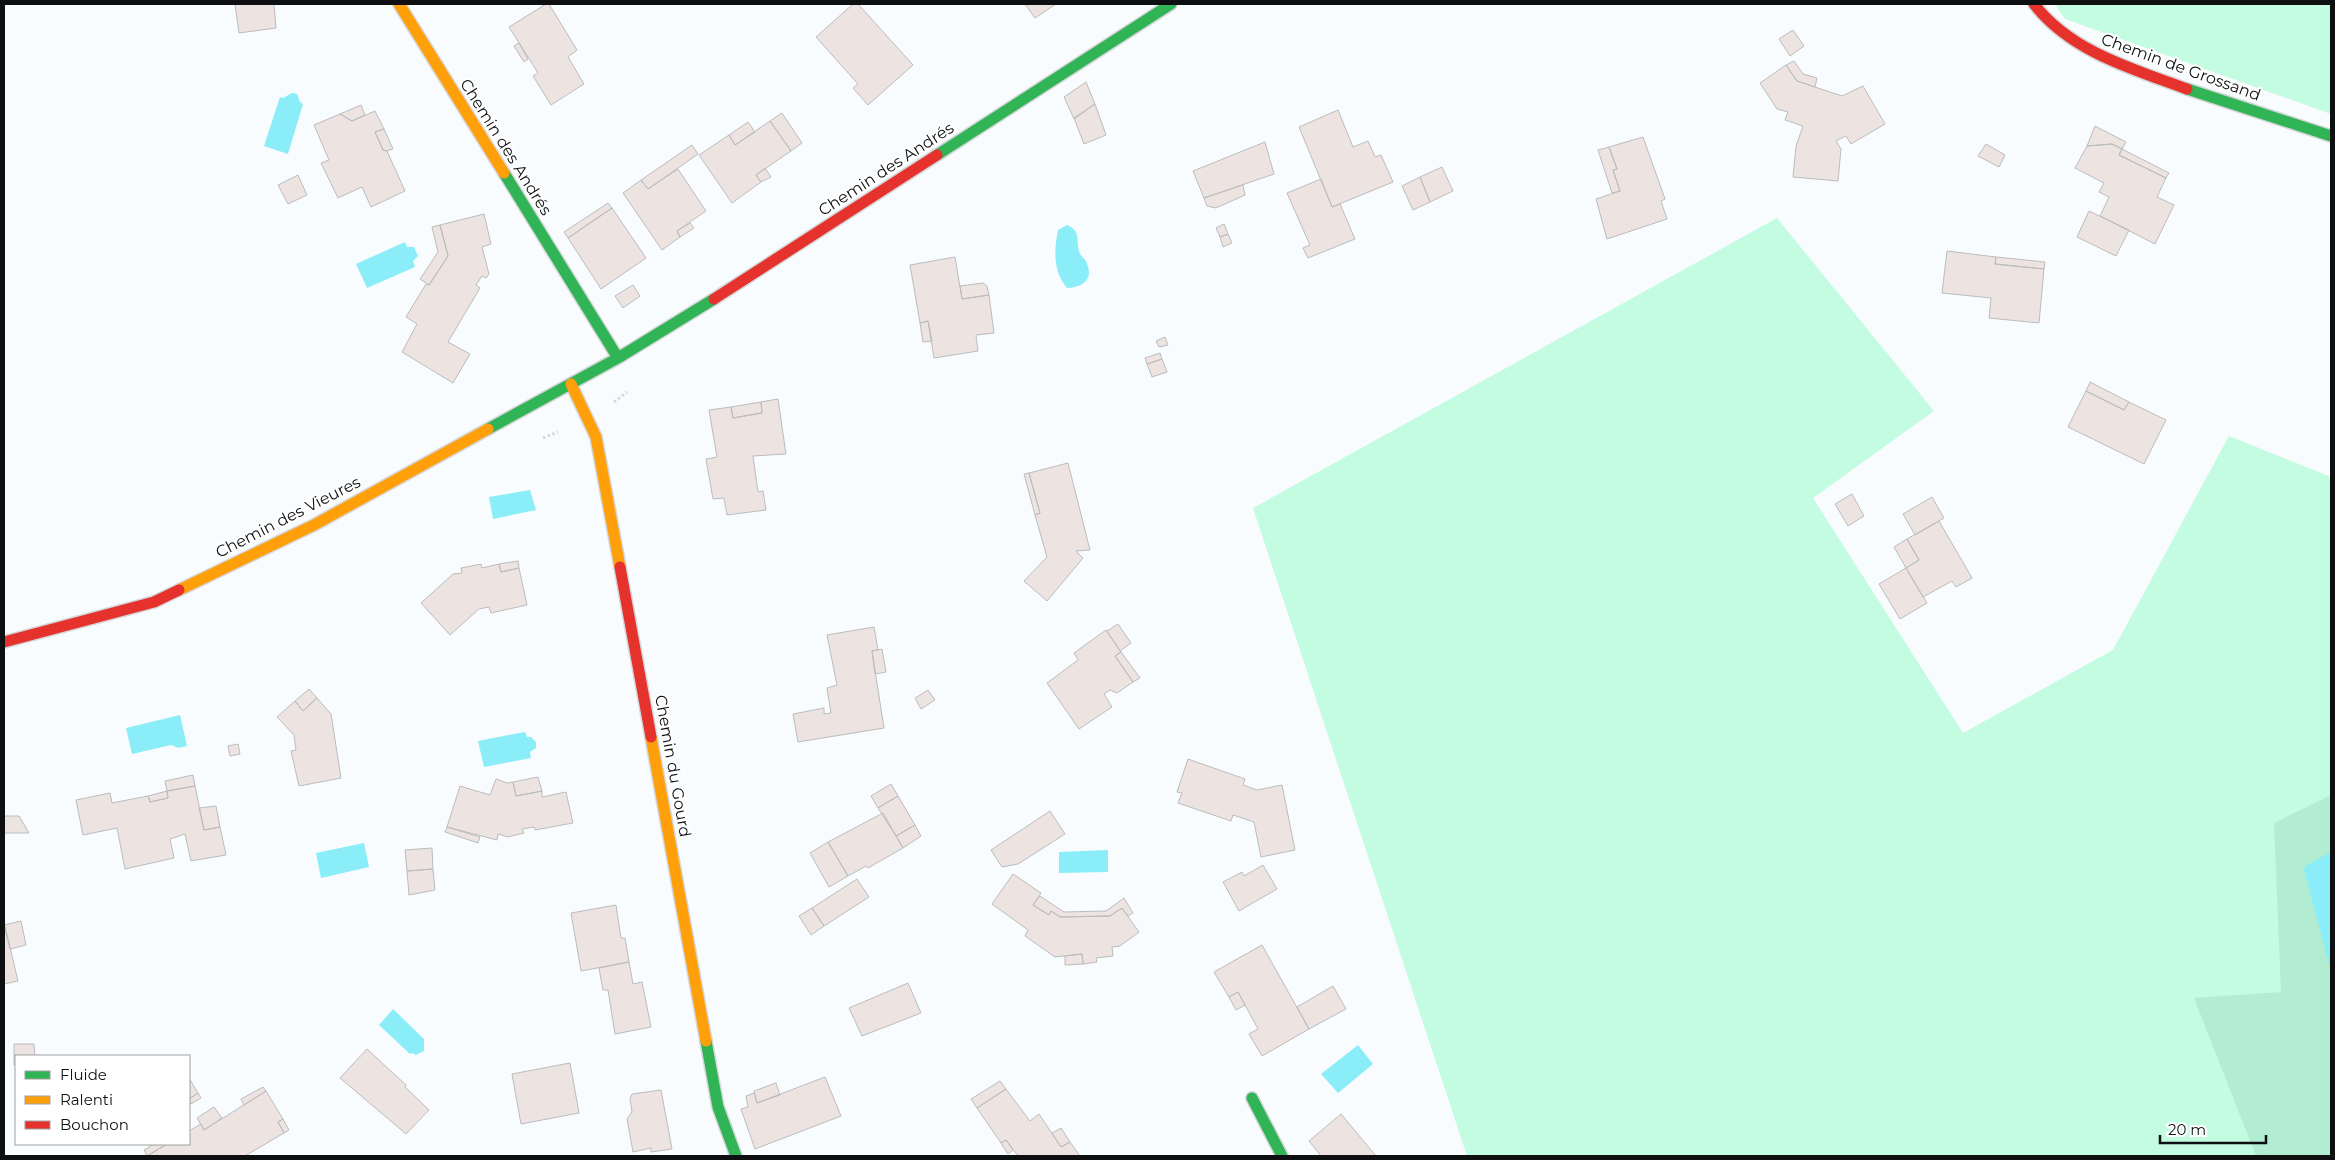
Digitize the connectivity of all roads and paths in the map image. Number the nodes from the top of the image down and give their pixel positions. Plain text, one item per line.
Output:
1 (399, 4) edge
2 (1171, 4) edge
3 (2034, 4) edge
4 (2331, 136) edge
5 (618, 358) junction
6 (571, 384) junction
7 (4, 642) edge
8 (1252, 1098) dead end
9 (736, 1156) edge
10 (1282, 1156) edge

1 - 5 street, Chemin des Andrés
2 - 5 street, Chemin des Andrés
3 - 4 street, Chemin de Grossand
5 - 6 street, Chemin des Andrés
6 - 7 street, Chemin des Vieures
6 - 9 street, Chemin du Gourd
8 - 10 street

